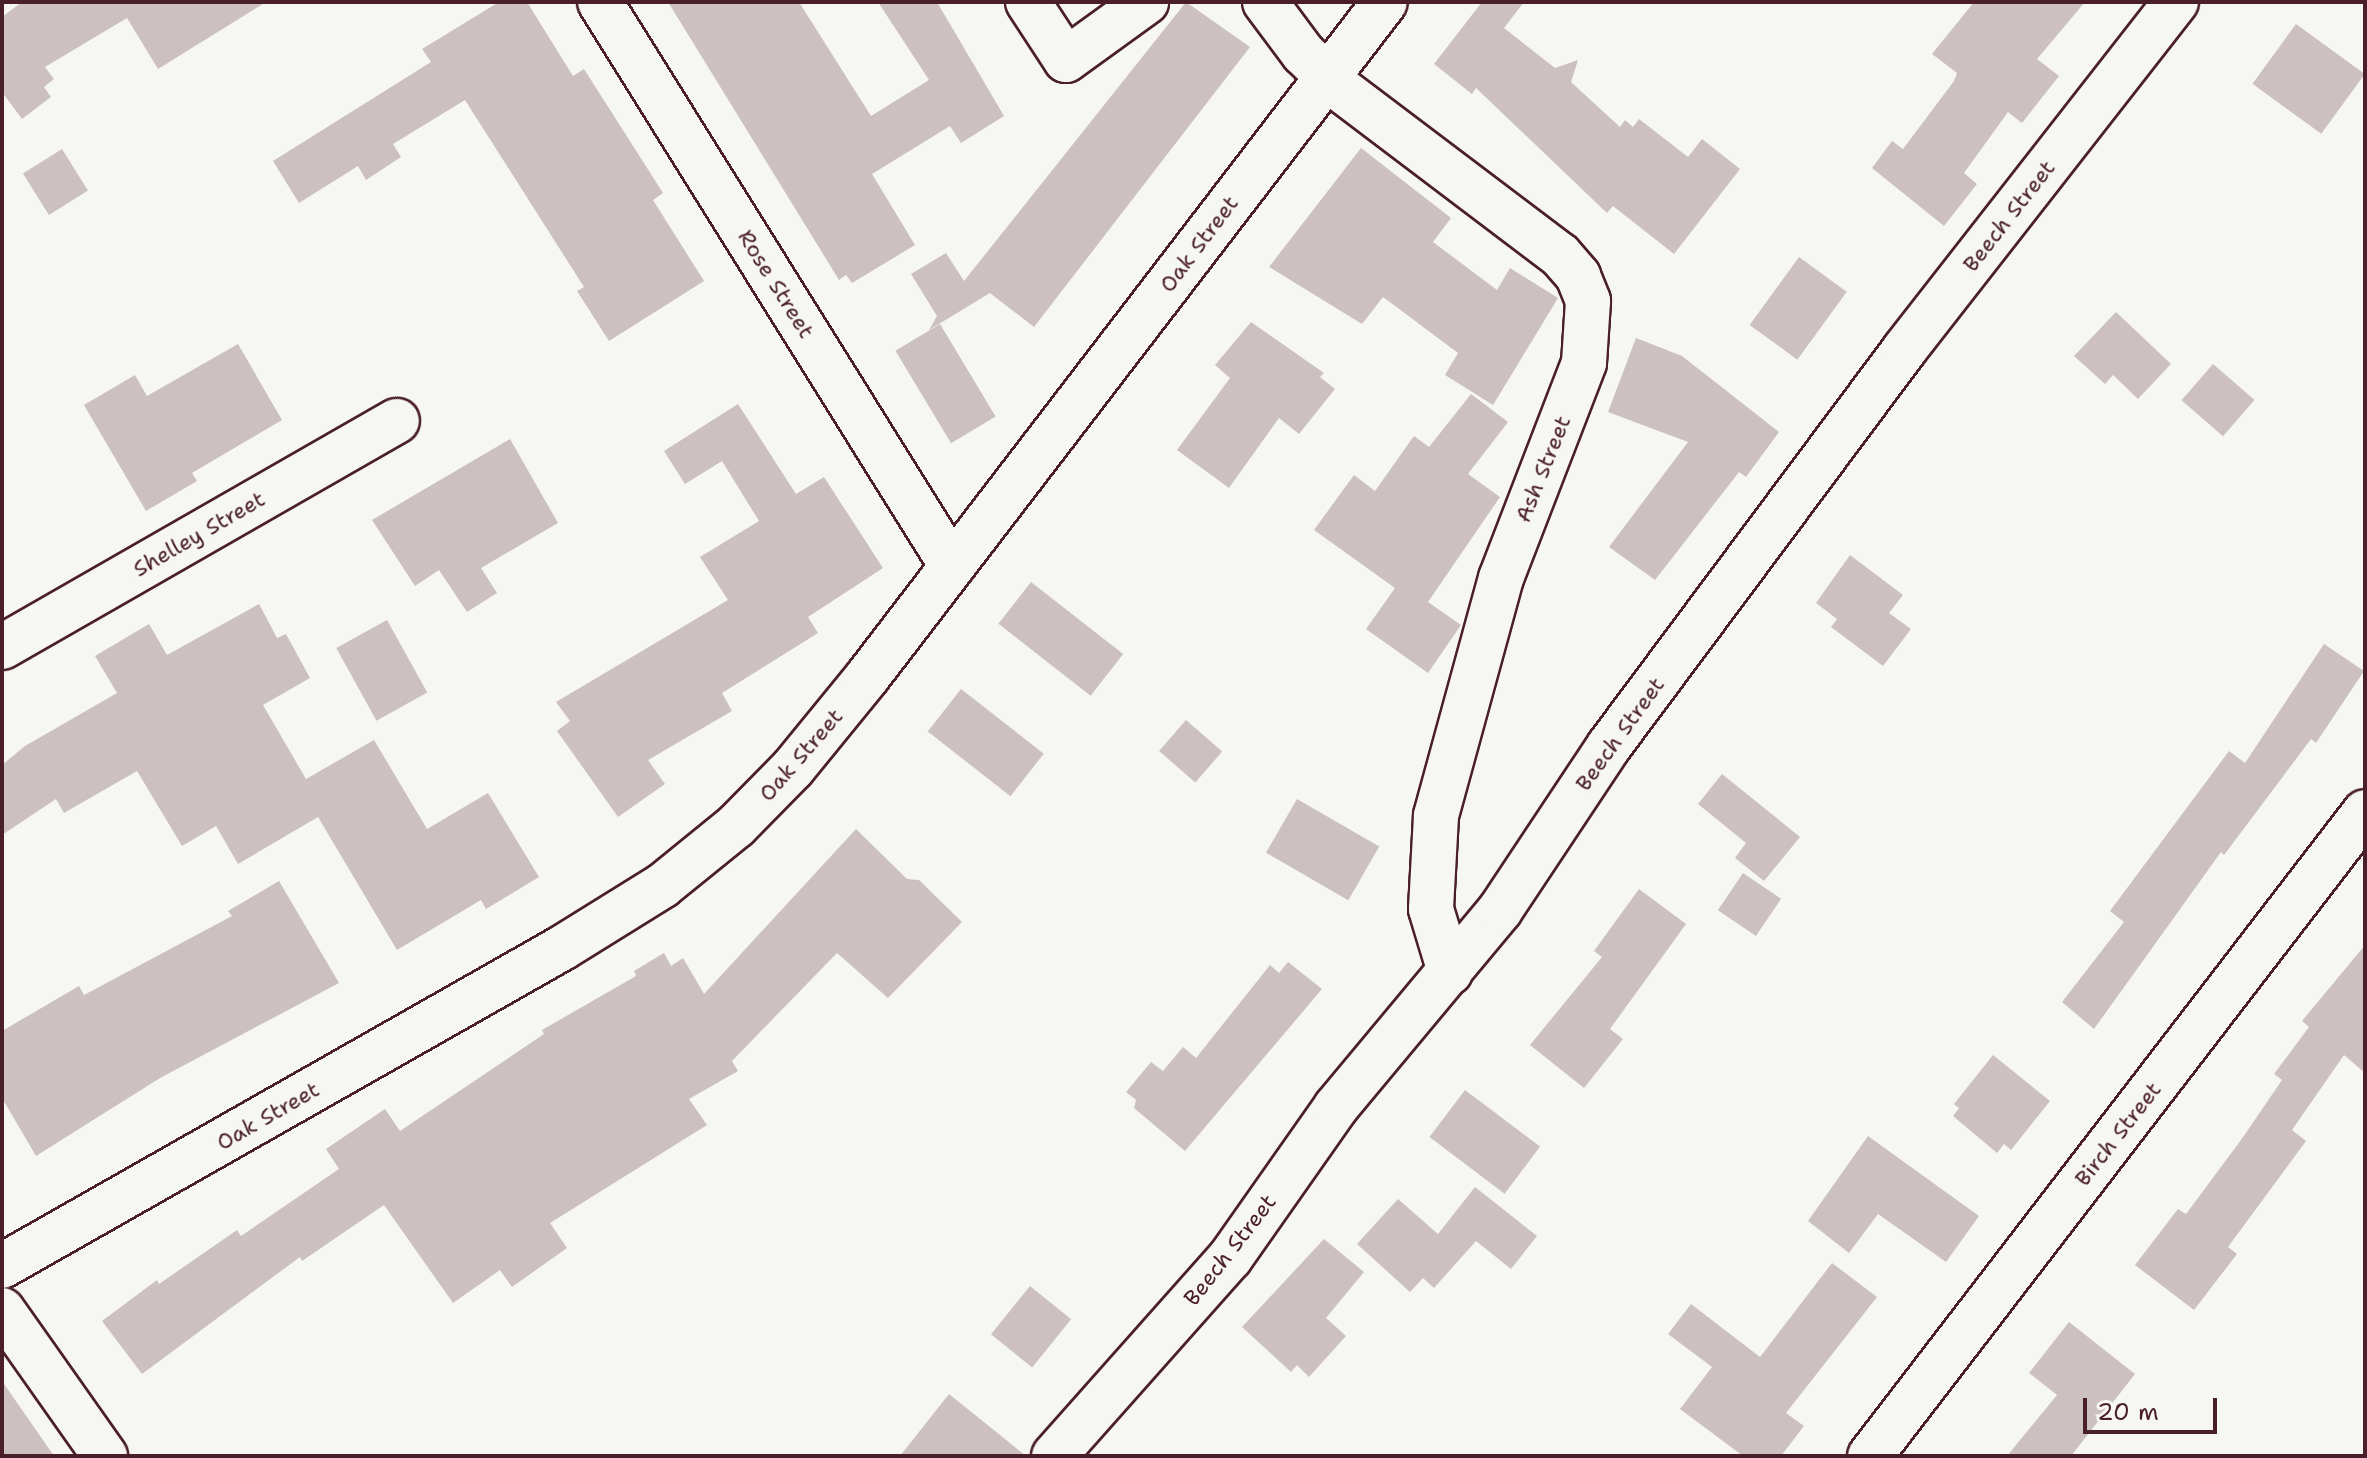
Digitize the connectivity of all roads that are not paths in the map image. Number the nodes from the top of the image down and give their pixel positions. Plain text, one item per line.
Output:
1 (600, 2) edge
2 (1028, 2) edge
3 (1146, 2) edge
4 (1265, 2) edge
5 (1385, 2) edge
6 (2176, 2) edge
7 (1327, 77) junction
8 (397, 421) dead end
9 (952, 566) junction
10 (2, 647) edge
11 (2365, 812) edge
12 (1450, 972) junction
13 (2, 1266) edge
14 (2, 1310) edge
15 (105, 1456) edge
16 (1054, 1456) edge
17 (1870, 1456) edge

1 - 9 street, Rose Street
2 - 3 street
4 - 7 street, Ash Street
5 - 7 street, Oak Street
6 - 12 street, Beech Street
7 - 9 street, Oak Street
7 - 12 street, Ash Street
8 - 10 street, Shelley Street
9 - 13 street, Oak Street
11 - 17 street, Birch Street
12 - 16 street, Beech Street
14 - 15 street

